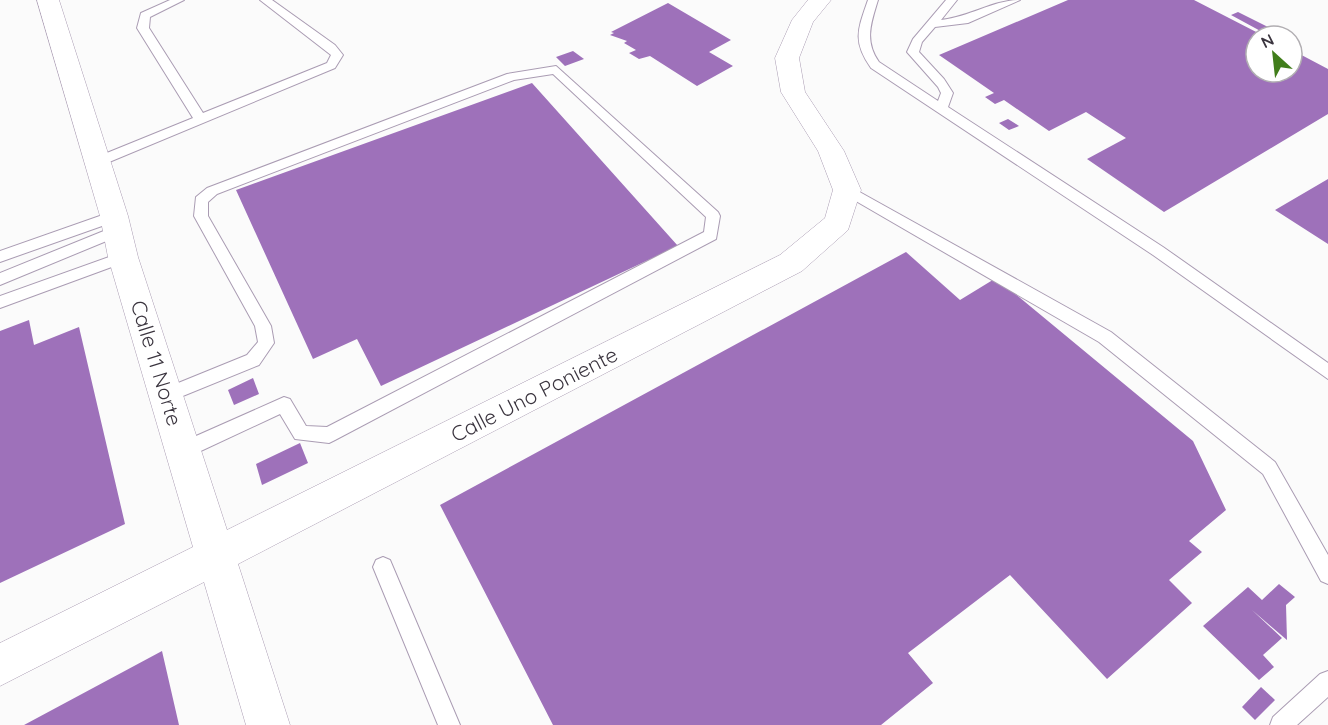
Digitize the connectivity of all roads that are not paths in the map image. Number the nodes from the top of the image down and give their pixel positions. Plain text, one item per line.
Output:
1 (48, 0) edge
2 (179, 0) edge
3 (265, 0) edge
4 (820, 0) edge
5 (873, 0) edge
6 (952, 0) edge
7 (1015, 0) edge
8 (934, 24) junction
9 (940, 110) junction
10 (200, 119) junction
11 (97, 162) junction
12 (846, 190) junction
13 (118, 235) junction
14 (0, 257) edge
15 (0, 279) edge
16 (0, 302) edge
17 (1328, 372) edge
18 (167, 395) junction
19 (184, 450) junction
20 (217, 555) junction
21 (383, 567) dead end
22 (1328, 574) edge
23 (0, 665) edge
24 (1328, 682) edge
25 (268, 725) edge
26 (449, 725) edge
27 (1281, 725) edge

1 - 11 main road, Calle 11 Norte
2 - 10 lane
3 - 10 lane
4 - 12 main road
5 - 9 lane
6 - 8 lane
7 - 8 lane
8 - 9 lane
9 - 17 lane
10 - 11 lane
11 - 13 main road, Calle 11 Norte
12 - 20 main road, Calle Uno Poniente
12 - 22 lane
13 - 14 lane
13 - 15 lane
13 - 16 lane
13 - 18 main road, Calle 11 Norte
18 - 19 main road, Calle 11 Norte
18 - 19 lane
19 - 20 main road, Calle 11 Norte
20 - 23 main road, Calle Uno Poniente
20 - 25 main road, Calle 11 Norte
21 - 26 lane
24 - 27 lane

